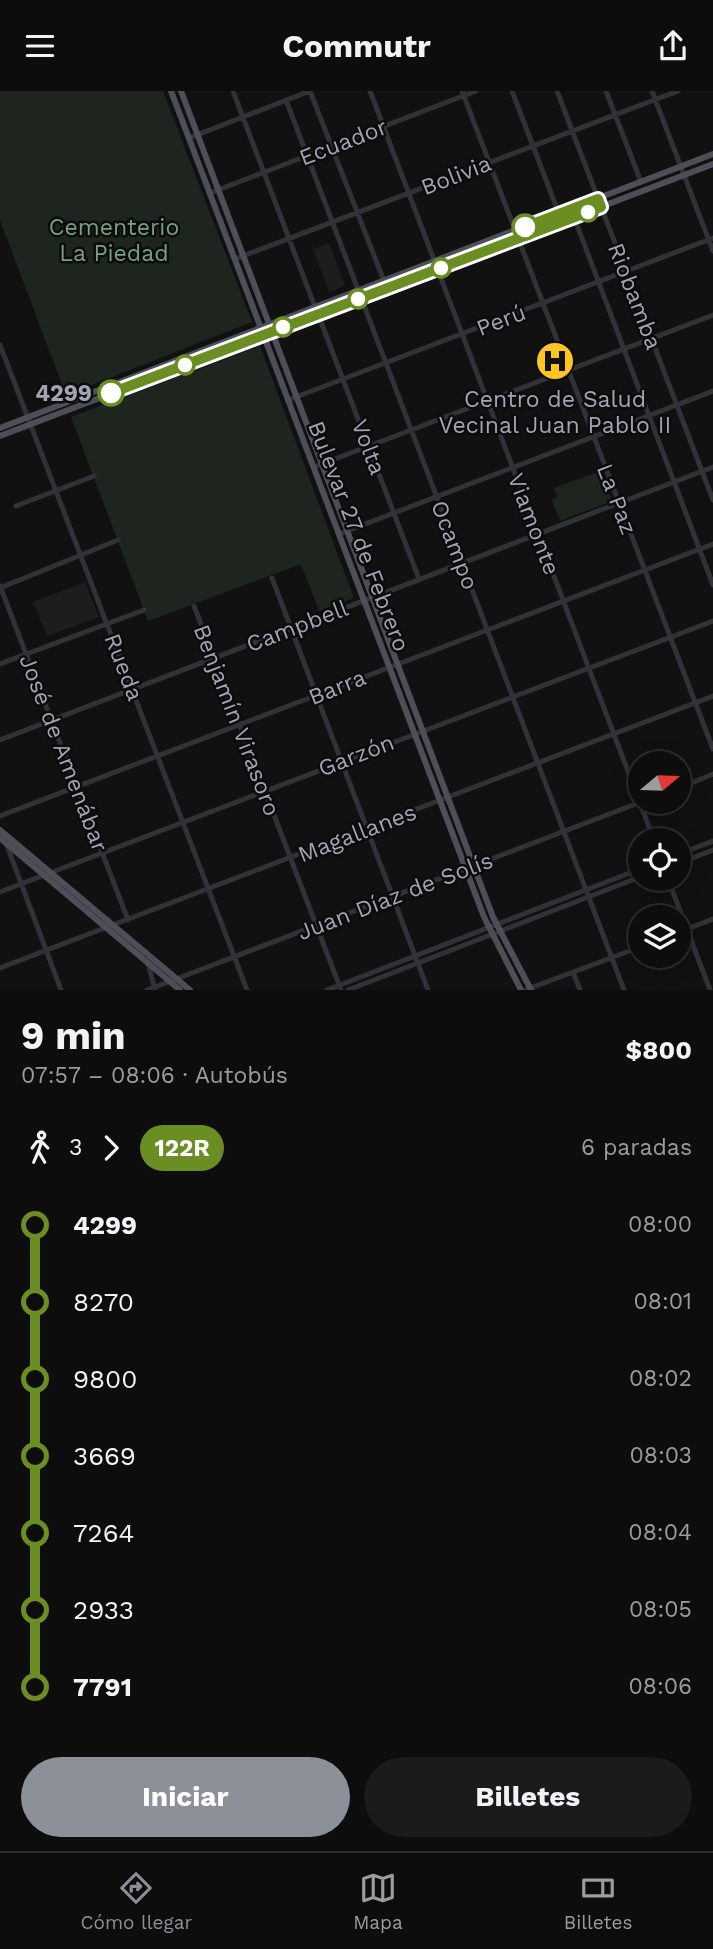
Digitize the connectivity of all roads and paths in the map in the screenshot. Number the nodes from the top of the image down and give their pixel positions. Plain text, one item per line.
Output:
1 (171, 91) edge
2 (181, 91) edge
3 (233, 91) edge
4 (310, 91) edge
5 (370, 91) edge
6 (476, 91) edge
7 (512, 91) edge
8 (557, 91) edge
9 (606, 91) edge
10 (652, 91) edge
11 (678, 91) edge
12 (463, 93) edge
13 (286, 100) junction
14 (655, 100) junction
15 (615, 115) junction
16 (243, 117) junction
17 (384, 127) junction
18 (572, 131) junction
19 (198, 135) junction
20 (189, 138) junction
21 (332, 146) junction
22 (533, 146) junction
23 (713, 154) edge
24 (307, 156) junction
25 (489, 162) junction
26 (713, 164) edge
27 (681, 167) junction
28 (264, 172) junction
29 (684, 175) junction
30 (641, 182) junction
31 (219, 190) junction
32 (210, 193) junction
33 (409, 193) junction
34 (598, 199) junction
35 (601, 207) junction
36 (357, 213) junction
37 (559, 213) junction
38 (574, 217) junction
39 (332, 222) junction
40 (517, 234) junction
41 (289, 239) junction
42 (711, 239) edge
43 (713, 251) edge
44 (244, 255) junction
45 (235, 259) junction
46 (436, 265) junction
47 (625, 270) junction
48 (383, 281) junction
49 (598, 282) junction
50 (360, 294) junction
51 (543, 304) junction
52 (316, 311) junction
53 (713, 315) edge
54 (271, 328) junction
55 (262, 331) junction
56 (463, 335) junction
57 (651, 339) junction
58 (1, 345) edge
59 (624, 349) junction
60 (386, 363) junction
61 (569, 370) junction
62 (343, 380) junction
63 (713, 391) edge
64 (297, 397) junction
65 (288, 400) junction
66 (488, 401) junction
67 (677, 404) junction
68 (649, 415) junction
69 (30, 421) junction
70 (0, 428) edge
71 (411, 430) junction
72 (0, 436) edge
73 (594, 436) junction
74 (369, 446) junction
75 (323, 464) junction
76 (314, 467) junction
77 (513, 467) junction
78 (713, 467) edge
79 (702, 472) junction
80 (94, 476) dead end
81 (674, 482) junction
82 (57, 490) junction
83 (436, 496) junction
84 (713, 501) edge
85 (619, 503) junction
86 (16, 506) dead end
87 (394, 513) junction
88 (348, 530) junction
89 (339, 534) junction
90 (538, 534) junction
91 (118, 540) dead end
92 (713, 544) edge
93 (699, 549) junction
94 (81, 555) junction
95 (461, 563) junction
96 (645, 569) junction
97 (272, 578) dead end
98 (419, 579) junction
99 (713, 586) edge
100 (0, 587) edge
101 (373, 597) junction
102 (364, 600) junction
103 (563, 600) junction
104 (194, 606) dead end
105 (144, 610) dead end
106 (713, 621) edge
107 (108, 624) junction
108 (291, 628) junction
109 (487, 629) junction
110 (670, 637) junction
111 (26, 655) junction
112 (214, 658) junction
113 (398, 663) junction
114 (0, 664) edge
115 (389, 666) junction
116 (589, 667) junction
117 (132, 689) junction
118 (317, 695) junction
119 (512, 696) junction
120 (713, 696) edge
121 (696, 703) junction
122 (51, 720) junction
123 (239, 725) junction
124 (423, 730) junction
125 (415, 733) junction
126 (614, 734) junction
127 (0, 740) edge
128 (713, 749) edge
129 (158, 756) junction
130 (342, 761) junction
131 (538, 763) junction
132 (628, 769) edge
133 (713, 774) edge
134 (691, 782) edge
135 (77, 787) junction
136 (264, 790) junction
137 (449, 797) junction
138 (440, 801) junction
139 (628, 807) edge
140 (0, 816) edge
141 (183, 822) junction
142 (367, 829) junction
143 (0, 830) edge
144 (564, 832) junction
145 (3, 840) edge
146 (713, 841) edge
147 (691, 849) edge
148 (713, 850) edge
149 (102, 853) junction
150 (290, 858) junction
151 (691, 858) edge
152 (475, 866) junction
153 (467, 870) junction
154 (48, 874) junction
155 (628, 874) edge
156 (628, 882) edge
157 (21, 884) junction
158 (209, 889) junction
159 (586, 890) junction
160 (0, 892) edge
161 (393, 897) junction
162 (589, 897) junction
163 (713, 919) edge
164 (128, 920) junction
165 (316, 926) junction
166 (110, 927) junction
167 (691, 927) edge
168 (494, 930) junction
169 (691, 940) edge
170 (46, 950) junction
171 (628, 952) edge
172 (234, 957) junction
173 (612, 958) junction
174 (417, 960) junction
175 (148, 963) junction
176 (0, 968) edge
177 (573, 972) junction
178 (173, 980) junction
179 (340, 988) edge
180 (152, 989) edge
181 (61, 990) edge
182 (180, 990) edge
183 (190, 990) edge
184 (247, 990) edge
185 (327, 990) edge
186 (348, 990) edge
187 (428, 990) edge
188 (527, 990) edge
189 (580, 990) edge
190 (624, 990) edge
191 (710, 990) edge

1 - 20 main road, Bulevar 27 de Febrero
2 - 19 main road, Bulevar 27 de Febrero
3 - 16 street, Volta
4 - 13 street
4 - 21 street
5 - 17 street, Viamonte
6 - 12 street, Ecuador
7 - 22 street
8 - 18 street, Riobamba
9 - 15 street
10 - 14 street
11 - 14 street, Bolivia
12 - 17 street, Ecuador
12 - 25 street, La Paz
13 - 16 street
13 - 24 street, Ocampo
14 - 15 street, Bolivia
14 - 27 street
15 - 18 street, Bolivia
15 - 30 street
16 - 19 street
16 - 28 street, Volta
17 - 21 street, Ecuador
17 - 33 street, Viamonte
18 - 22 street, Bolivia
18 - 34 street, Riobamba
19 - 20 street
19 - 31 main road, Bulevar 27 de Febrero
20 - 32 main road, Bulevar 27 de Febrero
21 - 24 street, Ecuador
21 - 36 street
22 - 25 street, Bolivia
22 - 37 street
23 - 27 main road
24 - 28 street, Ecuador
24 - 39 street, Ocampo
25 - 33 street, Bolivia
25 - 40 street, La Paz
26 - 29 main road
27 - 29 street
27 - 30 main road
28 - 31 street, Ecuador
28 - 41 street, Volta
29 - 35 main road
29 - 42 street
30 - 34 main road
31 - 32 street, Ecuador
31 - 44 main road, Bulevar 27 de Febrero
32 - 45 main road, Bulevar 27 de Febrero
33 - 36 street, Bolivia
33 - 46 street, Viamonte
34 - 35 street, Riobamba
34 - 37 main road
35 - 38 main road
35 - 47 street, Riobamba
36 - 39 street, Bolivia
36 - 48 street
37 - 40 main road
38 - 40 main road
38 - 49 street
39 - 41 street, Bolivia
39 - 50 street, Ocampo
40 - 46 main road
40 - 51 street, La Paz
41 - 44 street, Bolivia
41 - 52 street, Volta
42 - 43 street
42 - 47 street, Perú
44 - 45 street, Bolivia
44 - 54 main road, Bulevar 27 de Febrero
45 - 55 main road, Bulevar 27 de Febrero
46 - 48 main road
46 - 50 main road
46 - 56 street, Viamonte
47 - 49 street, Perú
47 - 57 street, Riobamba
48 - 50 main road
49 - 51 street, Perú
49 - 59 street
50 - 52 main road
50 - 60 street, Ocampo
51 - 56 street, Perú
51 - 61 street, La Paz
52 - 54 main road
52 - 62 street, Volta
53 - 57 street
54 - 55 main road
54 - 64 main road, Bulevar 27 de Febrero
55 - 65 main road, Bulevar 27 de Febrero
55 - 69 main road
56 - 60 street, Perú
56 - 66 street, Viamonte
57 - 59 street
57 - 67 street, Riobamba
58 - 69 street, Rueda
59 - 61 street
59 - 68 street
60 - 62 street, Perú
60 - 71 street, Ocampo
61 - 66 street
61 - 73 street, La Paz
62 - 64 street, Perú
62 - 74 street, Volta
63 - 67 street
64 - 65 street, Perú
64 - 75 main road, Bulevar 27 de Febrero
65 - 76 main road, Bulevar 27 de Febrero
66 - 71 street
66 - 77 street, Viamonte
67 - 68 street
67 - 79 street, Riobamba
68 - 73 street
68 - 81 street
69 - 70 main road
69 - 72 main road
69 - 82 street, Rueda
71 - 74 street
71 - 83 street, Ocampo
73 - 77 street
73 - 85 street, La Paz
74 - 75 street
74 - 87 street, Volta
75 - 76 street
75 - 88 main road, Bulevar 27 de Febrero
76 - 89 main road, Bulevar 27 de Febrero
77 - 83 street
77 - 90 street, Viamonte
78 - 79 street, Campbell
79 - 81 street, Campbell
79 - 84 street, Riobamba
80 - 82 street
81 - 85 street, Campbell
81 - 93 street
82 - 86 street
82 - 94 street, Rueda
83 - 87 street
83 - 95 street, Ocampo
85 - 90 street, Campbell
85 - 96 street, La Paz
87 - 88 street
87 - 98 street, Volta
88 - 89 street
88 - 101 main road, Bulevar 27 de Febrero
89 - 102 main road, Bulevar 27 de Febrero
90 - 95 street, Campbell
90 - 103 street, Viamonte
91 - 94 street
92 - 93 street, Barra
93 - 96 street, Barra
93 - 99 street
94 - 100 street
94 - 107 street, Rueda
95 - 98 street, Campbell
95 - 109 street, Ocampo
96 - 103 street, Barra
96 - 110 street, La Paz
97 - 108 street
98 - 101 street, Campbell
100 - 111 street, José de Amenábar
101 - 102 street, Campbell
101 - 113 main road, Bulevar 27 de Febrero
102 - 108 street, Campbell
102 - 115 main road, Bulevar 27 de Febrero
103 - 109 street, Barra
103 - 116 street, Viamonte
104 - 112 street, Benjamín Virasoro
105 - 107 street
106 - 110 street, Garzón
107 - 111 street
107 - 117 street, Rueda
108 - 112 street, Campbell
108 - 118 street
109 - 113 street, Barra
109 - 119 street, Ocampo
110 - 116 street, Garzón
110 - 121 street, La Paz
111 - 114 street
111 - 122 street, José de Amenábar
112 - 117 street, Campbell
112 - 123 street, Benjamín Virasoro
113 - 115 street, Barra
113 - 124 main road, Bulevar 27 de Febrero
115 - 118 street, Barra
115 - 125 main road, Bulevar 27 de Febrero
116 - 119 street, Garzón
116 - 126 street, Viamonte
117 - 122 street, Campbell
117 - 129 street, Rueda
118 - 123 street, Barra
118 - 130 street
119 - 124 street, Garzón
119 - 131 street, Ocampo
120 - 121 street, Magallanes
121 - 126 street, Magallanes
121 - 128 street, La Paz
122 - 127 street, Campbell
122 - 135 street, José de Amenábar
123 - 129 street, Barra
123 - 136 street, Benjamín Virasoro
124 - 125 street, Garzón
124 - 137 main road, Bulevar 27 de Febrero
125 - 130 street, Garzón
125 - 138 main road, Bulevar 27 de Febrero
126 - 131 street, Magallanes
126 - 132 street, Viamonte
129 - 135 street, Barra
129 - 141 street, Rueda
130 - 136 street, Garzón
130 - 142 street
131 - 137 street, Magallanes
131 - 144 street, Ocampo
133 - 134 street
135 - 140 street, Barra
135 - 149 street, José de Amenábar
136 - 141 street, Garzón
136 - 150 street, Benjamín Virasoro
137 - 138 street, Magallanes
137 - 152 main road, Bulevar 27 de Febrero
138 - 142 street, Magallanes
138 - 153 main road, Bulevar 27 de Febrero
139 - 144 street, Juan Díaz de Solís
141 - 149 street, Garzón
141 - 158 street, Rueda
142 - 150 street, Magallanes
142 - 161 street
143 - 154 main road
144 - 152 street, Juan Díaz de Solís
144 - 159 street, Ocampo
145 - 154 main road
145 - 157 street
146 - 147 street
148 - 151 street
149 - 154 street, Garzón
149 - 164 street, José de Amenábar
150 - 158 street, Magallanes
150 - 165 street, Benjamín Virasoro
152 - 153 street, Juan Díaz de Solís
152 - 168 main road, Bulevar 27 de Febrero
153 - 161 street, Juan Díaz de Solís
153 - 168 main road, Bulevar 27 de Febrero
154 - 157 street, Garzón
154 - 166 main road
155 - 159 street
156 - 162 street
157 - 160 street, Garzón
157 - 170 street
158 - 164 street, Magallanes
158 - 172 street, Rueda
159 - 162 street, Ocampo
159 - 168 street
161 - 165 street, Juan Díaz de Solís
161 - 174 street
162 - 168 street
162 - 173 street, Ocampo
163 - 167 street
164 - 166 street, Magallanes
165 - 172 street, Juan Díaz de Solís
165 - 179 street, Benjamín Virasoro
166 - 170 street, Magallanes
166 - 175 main road
166 - 178 main road
168 - 174 street
168 - 188 main road, Bulevar 27 de Febrero
169 - 191 street
170 - 176 street, Magallanes
170 - 181 street
171 - 173 street
172 - 178 street, Juan Díaz de Solís
172 - 184 street, Rueda
173 - 177 street
173 - 190 street, Ocampo
174 - 179 street
174 - 186 street
174 - 187 street
175 - 178 main road
175 - 180 street
177 - 188 street
177 - 189 street
178 - 180 street, Juan Díaz de Solís
178 - 182 main road
178 - 183 main road
179 - 185 street

